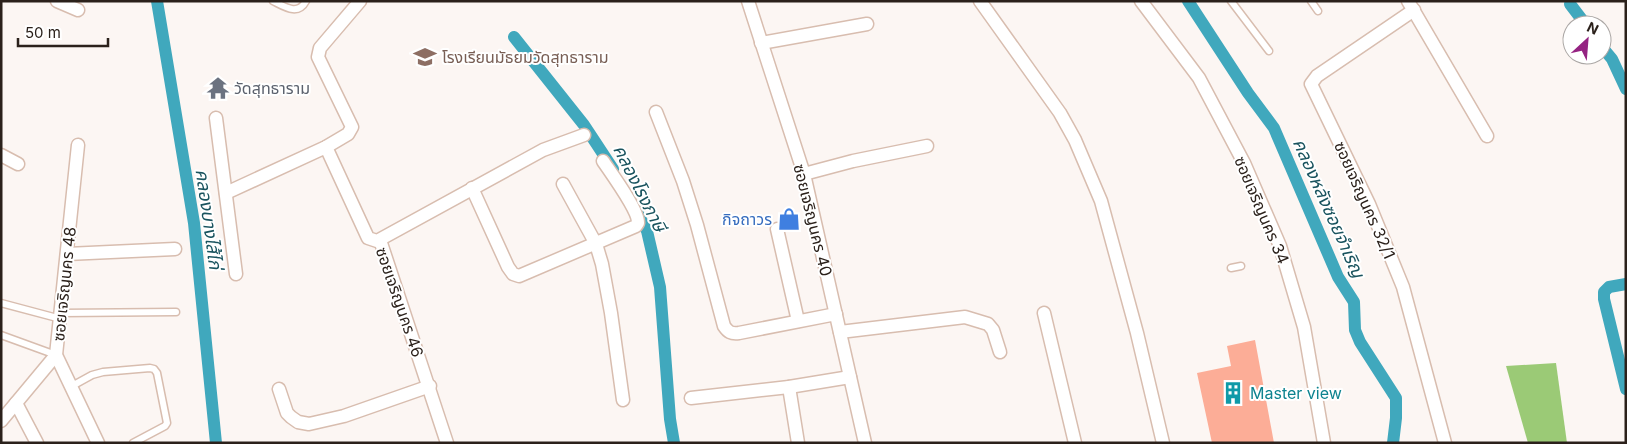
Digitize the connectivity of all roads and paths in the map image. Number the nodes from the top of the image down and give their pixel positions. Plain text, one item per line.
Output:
1 (57, 1) edge
2 (273, 1) edge
3 (306, 1) edge
4 (748, 1) edge
5 (980, 1) edge
6 (1141, 1) edge
7 (1231, 1) edge
8 (1311, 1) edge
9 (358, 2) edge
10 (1411, 6) edge
11 (78, 10) dead end
12 (1318, 10) dead end
13 (867, 24) dead end
14 (761, 43) junction
15 (1269, 51) dead end
16 (656, 112) dead end
17 (216, 118) dead end
18 (584, 135) dead end
19 (1487, 136) dead end
20 (78, 145) dead end
21 (927, 146) dead end
22 (326, 147) junction
23 (1, 155) edge
24 (603, 161) dead end
25 (18, 164) dead end
26 (804, 174) junction
27 (563, 184) dead end
28 (472, 188) junction
29 (226, 193) junction
30 (777, 229) dead end
31 (380, 240) junction
32 (596, 244) junction
33 (175, 249) dead end
34 (67, 254) junction
35 (1241, 266) dead end
36 (1231, 268) dead end
37 (236, 274) dead end
38 (1, 303) edge
39 (176, 312) dead end
40 (836, 314) junction
41 (1044, 314) dead end
42 (61, 316) junction
43 (798, 321) junction
44 (840, 332) junction
45 (1, 335) edge
46 (1000, 352) dead end
47 (56, 355) junction
48 (850, 377) junction
49 (72, 386) junction
50 (430, 386) junction
51 (789, 387) junction
52 (279, 388) dead end
53 (691, 398) dead end
54 (623, 400) dead end
55 (16, 403) junction
56 (1, 421) edge
57 (36, 443) edge
58 (98, 443) edge
59 (133, 443) edge
60 (447, 443) edge
61 (798, 443) edge
62 (865, 443) edge
63 (1075, 443) edge
64 (1163, 443) edge
65 (1324, 443) edge
66 (1445, 443) edge

1 - 11 street
2 - 3 lane
4 - 14 street, ซอยเจริญนคร 40
5 - 64 street
6 - 65 street, ซอยเจริญนคร 34
7 - 15 lane
8 - 12 lane
9 - 22 street
10 - 19 street
10 - 66 street, ซอยเจริญนคร 32/1
13 - 14 street
14 - 26 street, ซอยเจริญนคร 40
16 - 43 street
17 - 29 street
18 - 28 street
20 - 34 street, ซอยเจริญนคร 48
21 - 26 street
22 - 29 street
22 - 31 street, ซอยเจริญนคร 46
23 - 25 street
24 - 32 street
26 - 40 street, ซอยเจริญนคร 40
27 - 32 street
28 - 31 street
28 - 32 street
29 - 37 street
30 - 43 street
31 - 50 street, ซอยเจริญนคร 46
32 - 54 street
33 - 34 street
34 - 42 street, ซอยเจริญนคร 48
35 - 36 lane
38 - 42 lane
39 - 42 lane
40 - 43 street
40 - 44 street, ซอยเจริญนคร 40
41 - 63 street
42 - 47 street, ซอยเจริญนคร 48
44 - 46 street
44 - 48 street, ซอยเจริญนคร 40
45 - 47 lane
47 - 49 street, ซอยเจริญนคร 48
47 - 55 street
48 - 51 street
48 - 62 street, ซอยเจริญนคร 40
49 - 58 street, ซอยเจริญนคร 48
49 - 59 lane
50 - 52 street
50 - 60 street, ซอยเจริญนคร 46
51 - 53 street
51 - 61 street
55 - 56 street
55 - 57 street

